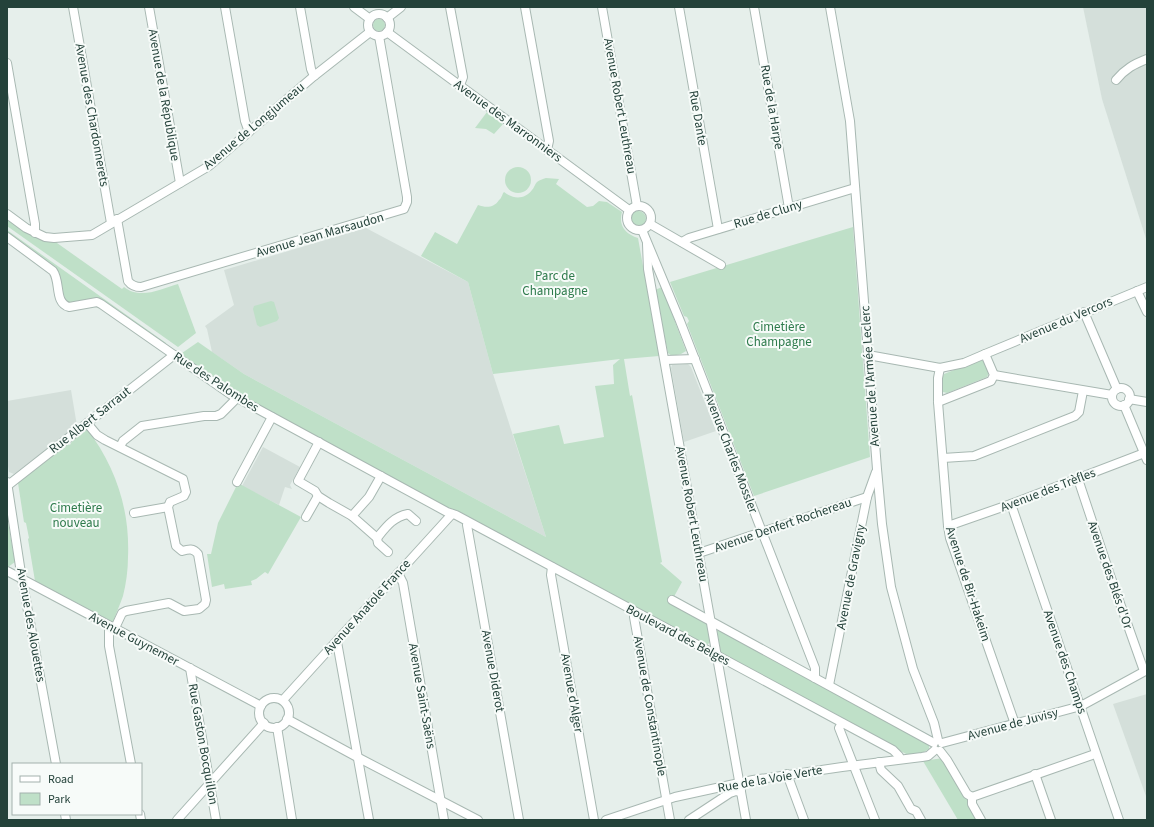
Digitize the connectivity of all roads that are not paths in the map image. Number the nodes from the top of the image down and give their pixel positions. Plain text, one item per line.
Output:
1 (73, 7) edge
2 (149, 7) edge
3 (225, 7) edge
4 (300, 7) edge
5 (354, 7) edge
6 (401, 7) edge
7 (450, 7) edge
8 (525, 7) edge
9 (602, 7) edge
10 (679, 7) edge
11 (754, 7) edge
12 (830, 7) edge
13 (374, 13) edge
14 (387, 18) junction
15 (370, 32) junction
16 (387, 32) junction
17 (379, 36) junction
18 (1147, 59) edge
19 (7, 63) edge
20 (314, 76) junction
21 (1116, 80) dead end
22 (460, 85) junction
23 (248, 132) junction
24 (548, 150) junction
25 (180, 183) junction
26 (855, 188) junction
27 (637, 206) junction
28 (789, 208) junction
29 (629, 210) junction
30 (7, 214) edge
31 (114, 221) junction
32 (650, 224) junction
33 (718, 229) junction
34 (642, 230) junction
35 (35, 233) junction
36 (7, 238) edge
37 (682, 242) junction
38 (647, 244) junction
39 (721, 265) dead end
40 (1147, 287) edge
41 (1137, 291) junction
42 (1084, 312) junction
43 (1147, 312) edge
44 (985, 354) junction
45 (174, 355) junction
46 (868, 355) junction
47 (695, 359) junction
48 (665, 360) junction
49 (940, 368) junction
50 (994, 375) junction
51 (1117, 388) junction
52 (1083, 391) junction
53 (1112, 396) junction
54 (237, 398) junction
55 (938, 402) junction
56 (1127, 402) junction
57 (1147, 402) edge
58 (272, 417) junction
59 (87, 423) junction
60 (319, 442) junction
61 (120, 447) junction
62 (1146, 455) edge
63 (943, 458) junction
64 (877, 469) junction
65 (381, 476) junction
66 (1078, 479) junction
67 (236, 482) dead end
68 (7, 484) edge
69 (318, 496) junction
70 (867, 497) junction
71 (1011, 504) junction
72 (168, 507) junction
73 (134, 513) dead end
74 (452, 514) junction
75 (352, 516) junction
76 (306, 517) dead end
77 (416, 521) dead end
78 (468, 522) junction
79 (948, 526) junction
80 (762, 532) junction
81 (377, 538) junction
82 (388, 552) dead end
83 (699, 553) junction
84 (552, 567) junction
85 (7, 571) edge
86 (398, 573) junction
87 (24, 581) junction
88 (672, 600) dead end
89 (635, 612) junction
90 (711, 621) junction
91 (113, 627) junction
92 (337, 642) junction
93 (717, 655) junction
94 (190, 668) junction
95 (1145, 671) edge
96 (815, 678) junction
97 (829, 685) junction
98 (283, 700) junction
99 (261, 706) junction
100 (1081, 706) junction
101 (287, 719) junction
102 (264, 723) junction
103 (842, 723) junction
104 (1015, 724) junction
105 (277, 727) junction
106 (938, 745) junction
107 (1095, 754) junction
108 (357, 757) junction
109 (900, 759) junction
110 (878, 762) junction
111 (56, 763) edge
112 (131, 763) edge
113 (853, 766) junction
114 (787, 774) junction
115 (1035, 774) junction
116 (209, 783) junction
117 (740, 783) junction
118 (741, 792) junction
119 (972, 797) junction
120 (440, 800) junction
121 (666, 800) junction
122 (177, 820) edge
123 (216, 820) edge
124 (292, 820) edge
125 (369, 820) edge
126 (444, 820) edge
127 (478, 820) edge
128 (519, 820) edge
129 (594, 820) edge
130 (606, 820) edge
131 (670, 820) edge
132 (689, 820) edge
133 (746, 820) edge
134 (804, 820) edge
135 (875, 820) edge
136 (921, 820) edge
137 (981, 820) edge
138 (1051, 820) edge
139 (1119, 820) edge

1 - 31 street, Avenue des Chardonnerets
2 - 25 street, Avenue de la République
3 - 23 street
4 - 20 street
5 - 13 street
6 - 14 street
7 - 22 street
8 - 24 street
9 - 27 street, Avenue Robert Leuthreau
10 - 33 street, Rue Dante
11 - 28 street, Rue de la Harpe
12 - 26 street, Avenue de l'Armée Leclerc
13 - 14 street
13 - 15 street
14 - 16 street
15 - 17 street
15 - 20 street, Avenue de Longjumeau
16 - 17 street
16 - 22 street, Avenue des Marronniers
17 - 31 street, Avenue Jean Marsaudon
18 - 21 street
19 - 35 street
20 - 23 street, Avenue de Longjumeau
22 - 24 street, Avenue des Marronniers
23 - 25 street, Avenue de Longjumeau
24 - 29 street, Avenue des Marronniers
25 - 31 street, Avenue de Longjumeau
26 - 28 street, Rue de Cluny
26 - 46 street, Avenue de l'Armée Leclerc
27 - 29 street
27 - 32 street
28 - 33 street, Rue de Cluny
29 - 34 street
30 - 35 street, Avenue de Longjumeau
31 - 35 street, Avenue de Longjumeau
32 - 34 street
32 - 37 street
33 - 37 street, Rue de Cluny
34 - 38 street, Avenue Charles Mossler
36 - 45 street, Rue des Palombes
37 - 39 street
38 - 47 street, Avenue Charles Mossler
38 - 48 street, Avenue Robert Leuthreau
40 - 41 street, Avenue du Vercors
41 - 42 street, Avenue du Vercors
41 - 43 street
42 - 44 street, Avenue du Vercors
42 - 51 street
44 - 49 street, Avenue du Vercors
44 - 50 street
45 - 54 street, Rue des Palombes
45 - 59 street, Rue Albert Sarraut
46 - 49 street
46 - 64 street, Avenue de l'Armée Leclerc
47 - 48 street
47 - 80 street, Avenue Charles Mossler
48 - 83 street, Avenue Robert Leuthreau
49 - 55 street, Avenue de Bir-Hakeim
50 - 52 street
50 - 55 street
51 - 53 street
51 - 56 street
52 - 53 street
52 - 63 street
53 - 56 street
54 - 58 street, Rue des Palombes
54 - 61 street
55 - 63 street, Avenue de Bir-Hakeim
56 - 57 street
56 - 62 street
58 - 60 street, Rue des Palombes
58 - 67 street
59 - 61 street
59 - 68 street, Rue Albert Sarraut
60 - 65 street, Rue des Palombes
60 - 69 street
61 - 72 street
62 - 66 street, Avenue des Trèfles
63 - 79 street, Avenue de Bir-Hakeim
64 - 70 street, Avenue de Gravigny
64 - 106 street, Avenue de l'Armée Leclerc
65 - 74 street, Rue des Palombes
65 - 75 street
66 - 71 street, Avenue des Trèfles
66 - 95 street, Avenue des Blés d'Or
68 - 87 street, Avenue des Alouettes
69 - 75 street
69 - 76 street
70 - 80 street, Avenue Denfert Rochereau
70 - 97 street, Avenue de Gravigny
71 - 79 street, Avenue des Trèfles
71 - 100 street, Avenue des Champs
72 - 73 street
72 - 91 street
74 - 78 street, Boulevard des Belges
74 - 86 street, Avenue Anatole France
75 - 81 street
77 - 81 street
78 - 84 street, Boulevard des Belges
78 - 128 street, Avenue Diderot
79 - 104 street, Avenue de Bir-Hakeim
80 - 83 street, Avenue Denfert Rochereau
80 - 96 street, Avenue Charles Mossler
81 - 82 street
83 - 90 street, Avenue Robert Leuthreau
84 - 89 street, Boulevard des Belges
84 - 129 street, Avenue d'Alger
85 - 87 street, Avenue Guynemer
86 - 92 street, Avenue Anatole France
86 - 120 street, Avenue Saint-Saëns
87 - 91 street, Avenue Guynemer
87 - 111 street, Avenue des Alouettes
88 - 90 street, Boulevard des Belges
89 - 93 street, Boulevard des Belges
89 - 121 street, Avenue de Constantinople
90 - 93 street, Avenue Robert Leuthreau
90 - 96 street, Boulevard des Belges
91 - 94 street, Avenue Guynemer
91 - 112 street
92 - 98 street, Avenue Anatole France
92 - 108 street
93 - 103 street, Boulevard des Belges
93 - 117 street, Avenue Robert Leuthreau
94 - 99 street, Avenue Guynemer
94 - 116 street, Rue Gaston Bocquillon
95 - 100 street, Avenue de Juvisy
96 - 97 street, Boulevard des Belges
97 - 106 street, Boulevard des Belges
98 - 99 street
98 - 101 street
99 - 102 street
100 - 104 street, Avenue de Juvisy
100 - 107 street, Avenue des Champs
101 - 105 street
101 - 108 street
102 - 105 street
102 - 116 street
103 - 109 street, Boulevard des Belges
103 - 113 street
104 - 106 street, Avenue de Juvisy
105 - 124 street
106 - 109 street, Rue de la Voie Verte
106 - 119 street
107 - 115 street
107 - 139 street, Avenue des Champs
108 - 120 street
108 - 125 street
109 - 110 street, Rue de la Voie Verte
110 - 113 street, Rue de la Voie Verte
110 - 136 street
113 - 114 street, Rue de la Voie Verte
113 - 135 street
114 - 117 street, Rue de la Voie Verte
114 - 134 street
115 - 119 street
115 - 138 street
116 - 122 street
116 - 123 street, Rue Gaston Bocquillon
117 - 118 street, Avenue Robert Leuthreau
117 - 121 street, Rue de la Voie Verte
118 - 132 street
118 - 133 street, Avenue Robert Leuthreau
119 - 137 street
120 - 126 street, Avenue Saint-Saëns
120 - 127 street
121 - 130 street, Rue de la Voie Verte
121 - 131 street, Avenue de Constantinople

